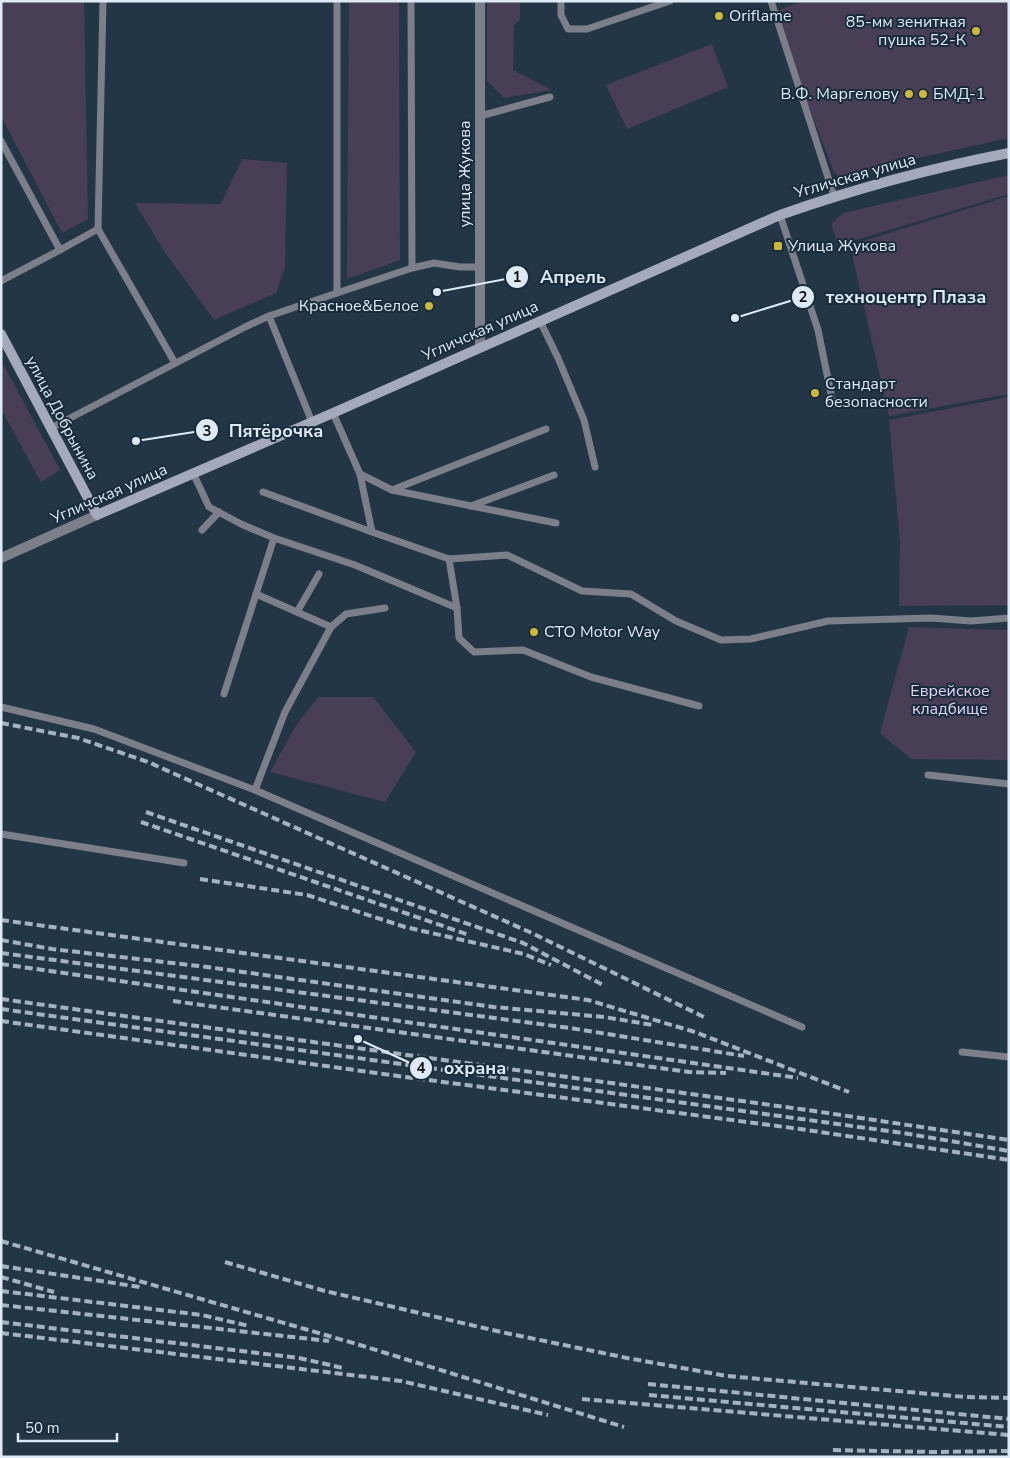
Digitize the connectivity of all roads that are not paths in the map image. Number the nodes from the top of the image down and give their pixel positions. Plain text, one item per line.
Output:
1 (103, 1) edge
2 (337, 1) edge
3 (411, 1) edge
4 (480, 1) edge
5 (561, 1) edge
6 (670, 1) edge
7 (770, 1) edge
8 (550, 97) dead end
9 (480, 116) junction
10 (1, 141) edge
11 (1009, 153) edge
12 (834, 196) junction
13 (780, 215) junction
14 (98, 229) junction
15 (60, 250) junction
16 (480, 267) junction
17 (412, 268) junction
18 (1, 281) edge
19 (338, 294) junction
20 (269, 316) junction
21 (540, 320) junction
22 (1, 334) edge
23 (480, 347) junction
24 (175, 363) junction
25 (833, 404) dead end
26 (333, 413) junction
27 (312, 422) junction
28 (51, 428) junction
29 (546, 429) dead end
30 (595, 467) dead end
31 (193, 473) junction
32 (360, 474) junction
33 (554, 475) dead end
34 (392, 490) junction
35 (263, 492) dead end
36 (471, 506) junction
37 (219, 512) junction
38 (97, 516) junction
39 (556, 523) dead end
40 (202, 530) dead end
41 (372, 532) junction
42 (274, 538) junction
43 (1, 558) edge
44 (449, 559) junction
45 (319, 574) dead end
46 (256, 594) junction
47 (385, 608) dead end
48 (457, 608) junction
49 (297, 612) junction
50 (1009, 618) edge
51 (331, 627) junction
52 (224, 694) dead end
53 (699, 706) dead end
54 (1, 708) edge
55 (928, 775) dead end
56 (1009, 784) edge
57 (255, 790) junction
58 (1, 834) edge
59 (184, 863) dead end
60 (802, 1027) dead end
61 (962, 1052) dead end
62 (1009, 1057) edge

1 - 14 lane
2 - 19 lane
3 - 17 lane
4 - 9 street, улица Жукова
5 - 6 lane
7 - 12 lane
8 - 9 lane
9 - 16 street, улица Жукова
10 - 15 lane
11 - 12 main road, Угличская улица
12 - 13 main road, Угличская улица
13 - 21 main road, Угличская улица
13 - 25 lane
14 - 15 lane
14 - 24 lane
15 - 18 lane
16 - 17 lane
16 - 23 street, улица Жукова
17 - 19 lane
19 - 20 lane
20 - 24 lane
20 - 27 lane
21 - 23 main road, Угличская улица
21 - 30 lane
22 - 28 main road, улица Добрынина
23 - 26 main road, Угличская улица
24 - 28 lane
26 - 27 main road, Угличская улица
26 - 32 lane
27 - 31 main road, Угличская улица
28 - 38 main road, улица Добрынина
29 - 34 lane
31 - 37 lane
31 - 38 main road, Угличская улица
32 - 34 lane
32 - 41 lane
33 - 36 lane
34 - 36 lane
35 - 41 lane
36 - 39 lane
37 - 40 lane
37 - 42 lane
38 - 43 street, Угличская улица
41 - 44 lane
42 - 46 lane
42 - 48 lane
44 - 48 lane
44 - 50 lane
45 - 49 lane
46 - 49 lane
46 - 52 lane
47 - 51 lane
48 - 53 lane
49 - 51 lane
51 - 57 lane
54 - 57 lane
55 - 56 lane
57 - 60 lane
58 - 59 lane
61 - 62 lane

